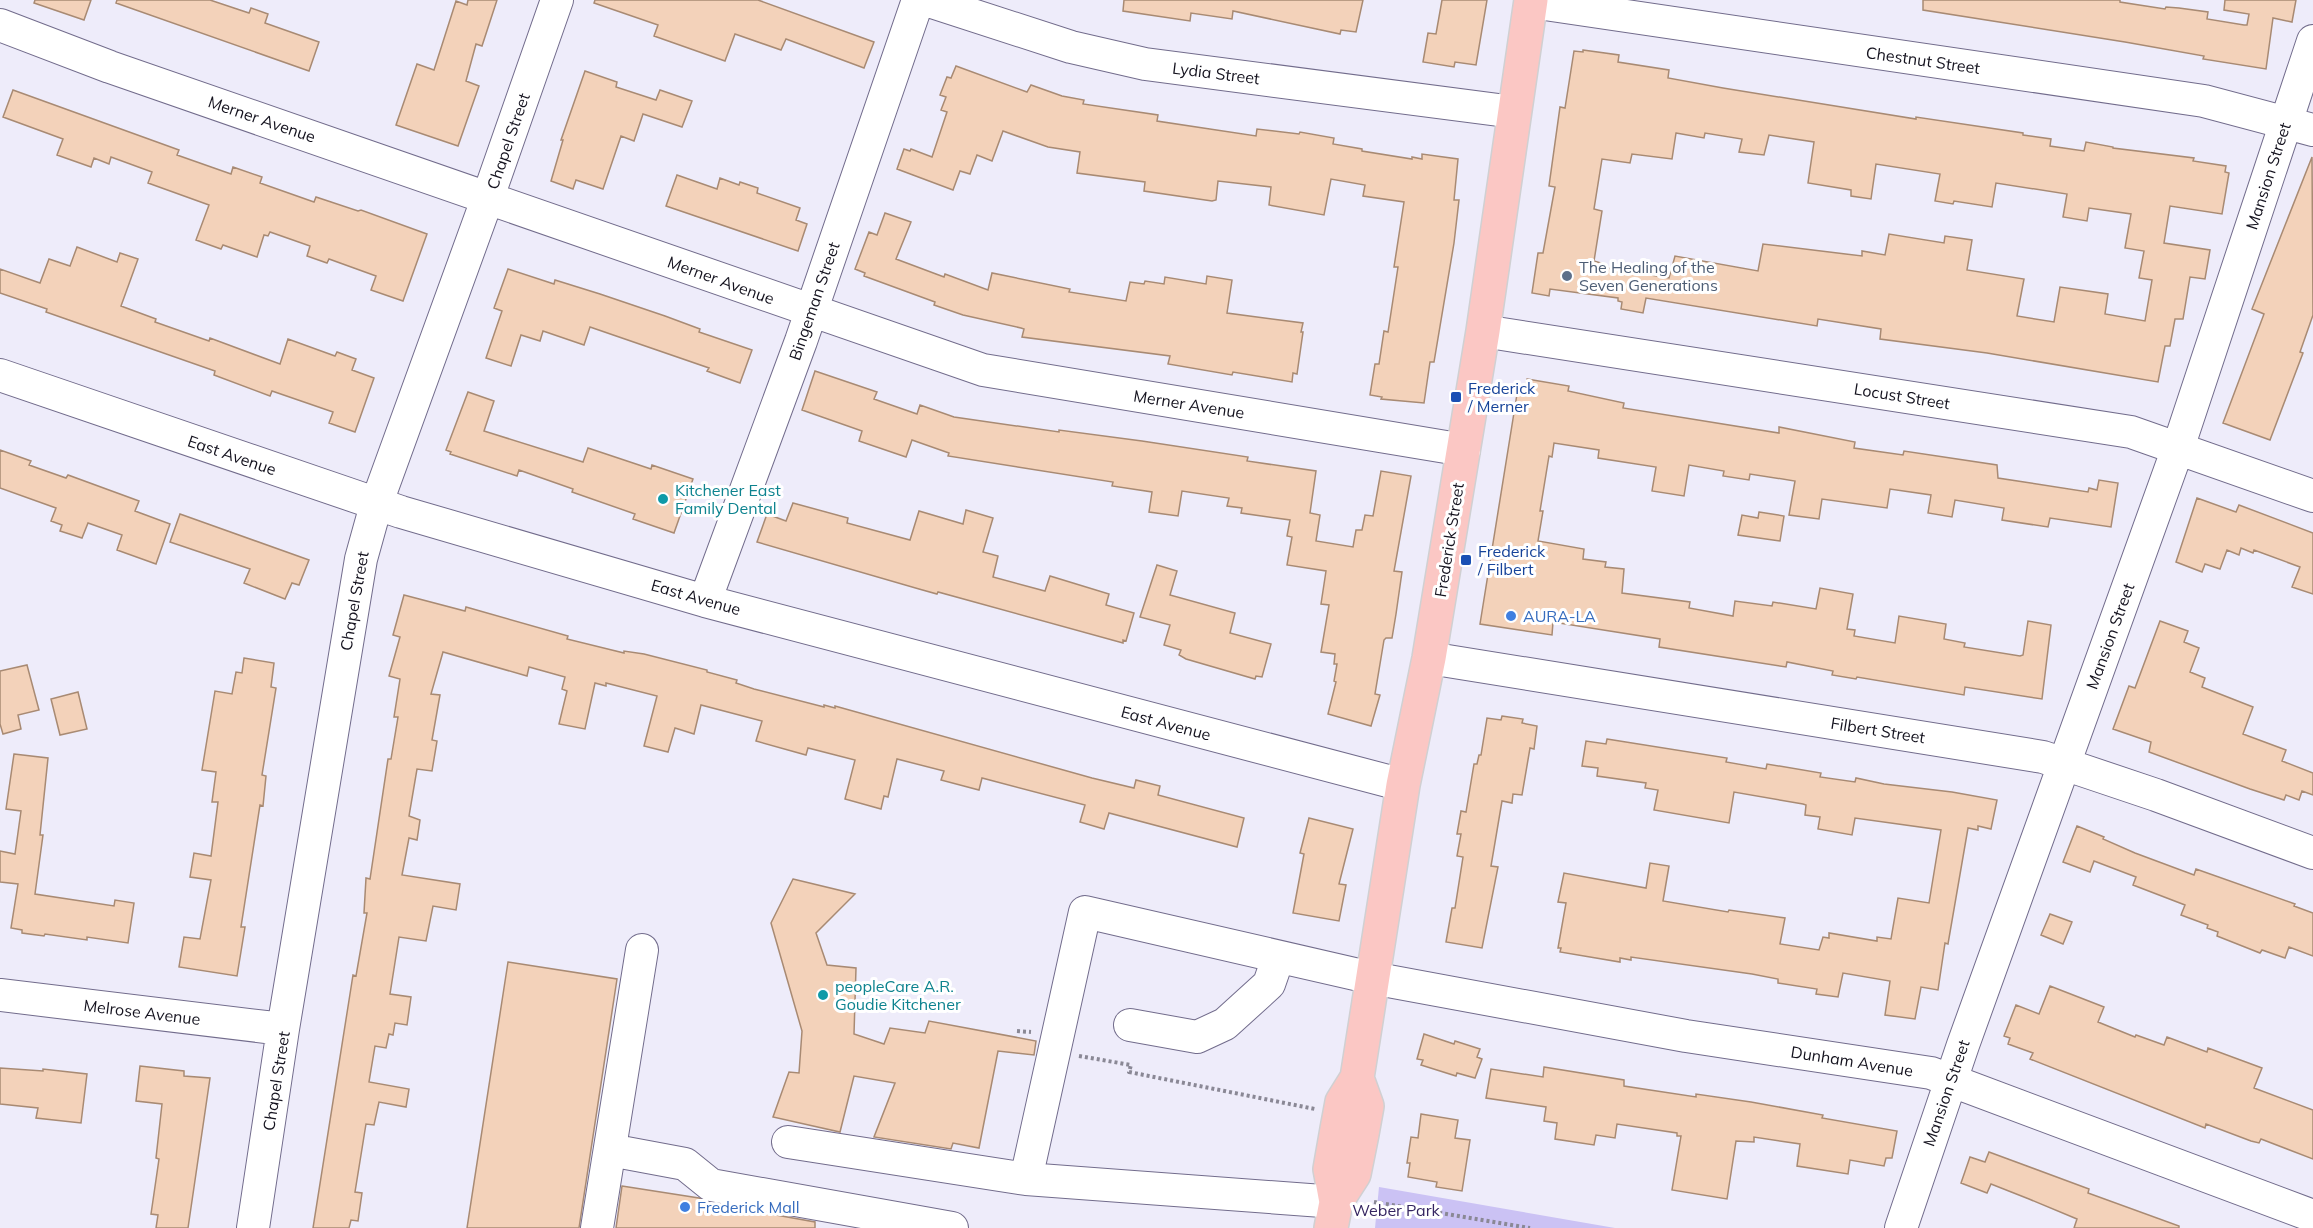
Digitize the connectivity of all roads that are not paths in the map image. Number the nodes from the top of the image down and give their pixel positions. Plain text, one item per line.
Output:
1 (7, 0) edge
2 (557, 0) edge
3 (918, 0) edge
4 (926, 0) edge
5 (1531, 1) edge
6 (0, 23) edge
7 (2313, 41) edge
8 (1514, 112) junction
9 (2300, 126) edge
10 (488, 197) junction
11 (811, 312) junction
12 (1483, 332) junction
13 (0, 375) edge
14 (2178, 448) junction
15 (1464, 450) junction
16 (2313, 496) edge
17 (376, 505) junction
18 (705, 601) junction
19 (1429, 658) junction
20 (2064, 764) junction
21 (1403, 785) junction
22 (2313, 854) edge
23 (642, 950) dead end
24 (1278, 958) junction
25 (1372, 978) junction
26 (0, 995) edge
27 (1130, 1025) dead end
28 (283, 1029) junction
29 (1951, 1080) junction
30 (788, 1142) dead end
31 (610, 1150) junction
32 (1026, 1179) junction
33 (1333, 1215) edge
34 (2313, 1216) edge
35 (253, 1228) edge
36 (597, 1228) edge
37 (952, 1228) edge
38 (1901, 1228) edge

1 - 6 street
2 - 10 street, Chapel Street
3 - 11 street, Bingeman Street
4 - 8 street, Lydia Street
5 - 8 main road, Frederick Street
5 - 9 street, Chestnut Street
6 - 10 street, Merner Avenue
7 - 9 street, Mansion Street
8 - 12 main road, Frederick Street
9 - 14 street, Mansion Street
10 - 11 street, Merner Avenue
10 - 17 street, Chapel Street
11 - 15 street, Merner Avenue
11 - 18 street, Bingeman Street
12 - 14 street, Locust Street
12 - 15 main road, Frederick Street
13 - 17 street, East Avenue
14 - 16 street, Locust Street
14 - 20 street, Mansion Street
15 - 19 main road, Frederick Street
17 - 18 street, East Avenue
17 - 28 street, Chapel Street
18 - 21 street, East Avenue
19 - 20 street, Filbert Street
19 - 21 main road, Frederick Street
20 - 22 street, Filbert Street
20 - 29 street, Mansion Street
21 - 25 main road, Frederick Street
23 - 31 street
24 - 25 street, Dunham Avenue
24 - 27 street
24 - 32 street, Dunham Avenue
25 - 29 street, Dunham Avenue
25 - 33 main road, Frederick Street
26 - 28 street, Melrose Avenue
28 - 35 street, Chapel Street
29 - 34 street, Dunham Avenue
29 - 38 street, Mansion Street
30 - 32 street
31 - 36 street
31 - 37 street
32 - 33 street

